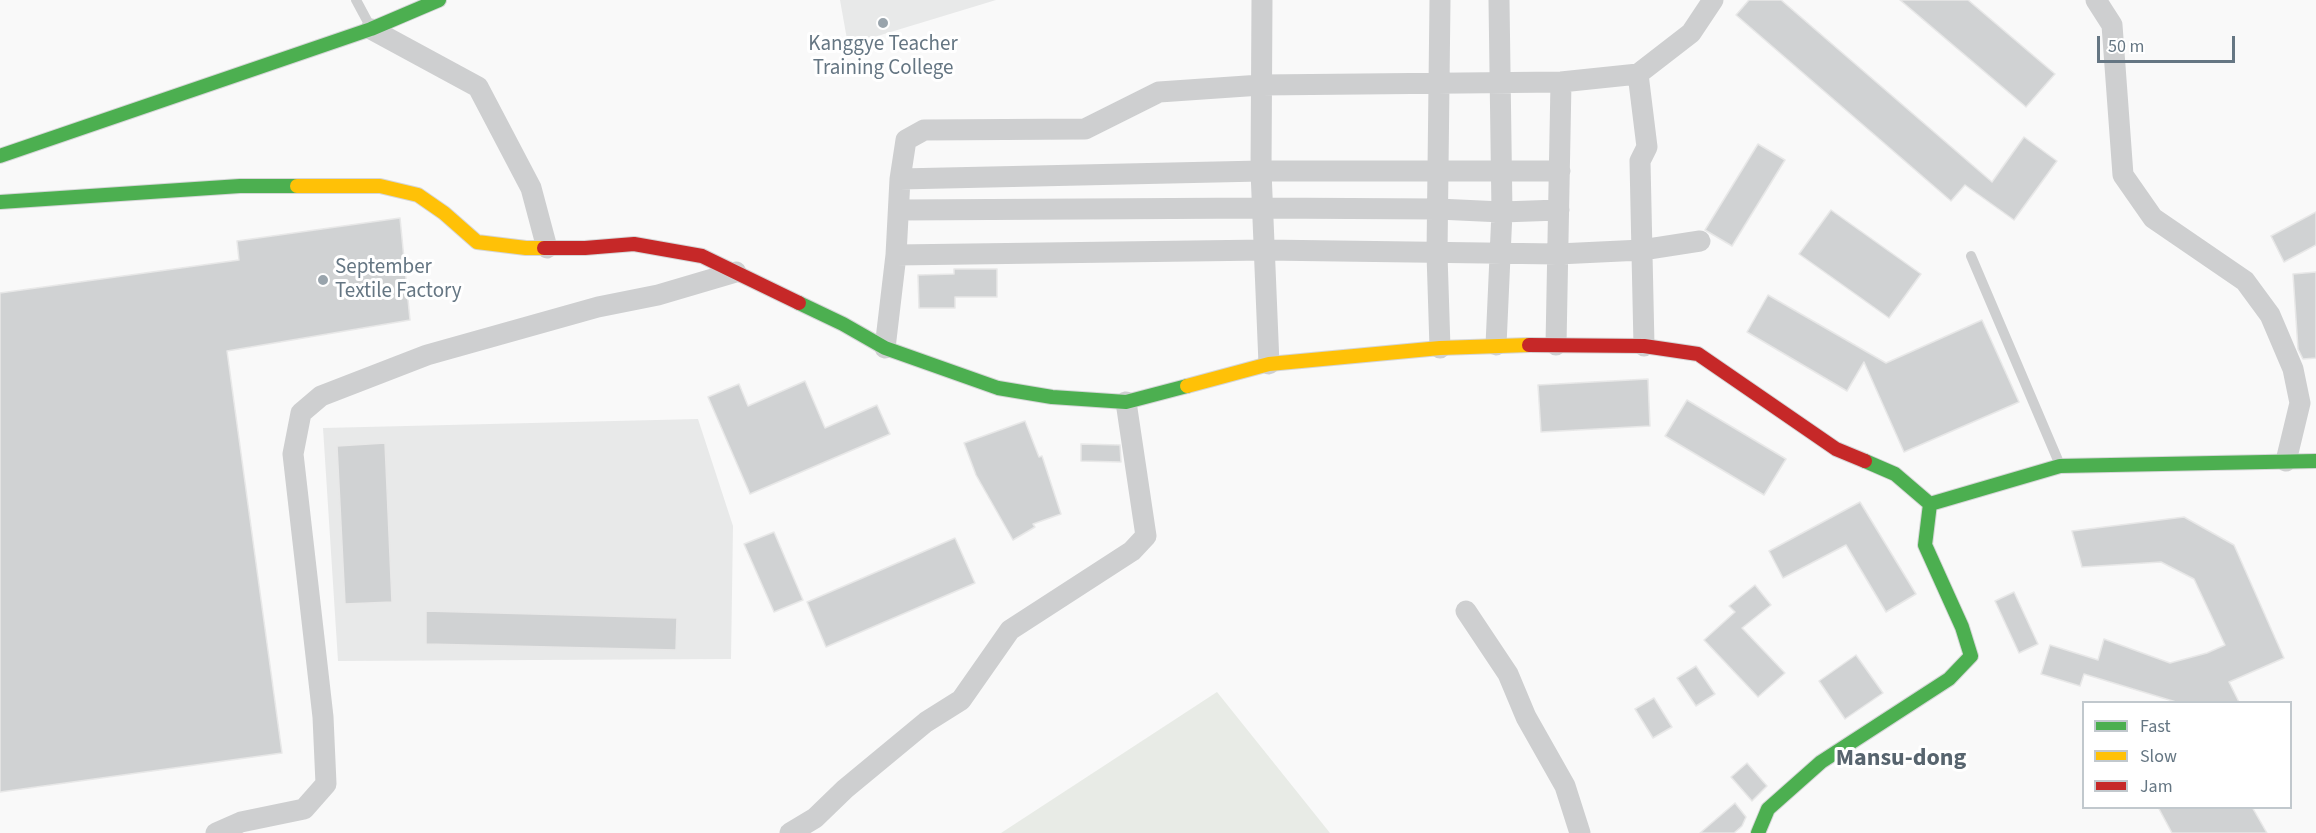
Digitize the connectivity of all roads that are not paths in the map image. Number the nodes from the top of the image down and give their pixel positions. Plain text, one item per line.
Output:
1 (356, 0) edge
2 (439, 0) edge
3 (1262, 0) edge
4 (1440, 0) edge
5 (1499, 0) edge
6 (1713, 0) edge
7 (2096, 0) edge
8 (372, 29) junction
9 (1638, 74) junction
10 (1499, 81) junction
11 (1440, 82) junction
12 (1561, 82) junction
13 (1261, 85) junction
14 (0, 156) edge
15 (1500, 170) junction
16 (1261, 171) junction
17 (1438, 171) junction
18 (1560, 171) junction
19 (900, 179) junction
20 (0, 202) edge
21 (1262, 208) junction
22 (1438, 209) junction
23 (900, 210) junction
24 (1559, 210) junction
25 (1502, 212) junction
26 (1700, 241) dead end
27 (547, 248) junction
28 (1265, 250) junction
29 (1642, 250) junction
30 (1437, 254) junction
31 (1500, 254) junction
32 (1558, 254) junction
33 (896, 255) junction
34 (1971, 256) dead end
35 (736, 272) junction
36 (1496, 345) junction
37 (1556, 345) junction
38 (1644, 346) junction
39 (885, 348) junction
40 (1440, 348) junction
41 (1269, 364) junction
42 (1126, 402) junction
43 (2286, 461) junction
44 (2316, 461) edge
45 (2060, 466) junction
46 (1930, 504) junction
47 (1466, 611) dead end
48 (216, 833) edge
49 (790, 833) edge
50 (1581, 833) edge
51 (1758, 833) edge

1 - 8 lane
2 - 8 street
3 - 13 street
4 - 11 street
5 - 10 street
6 - 9 street
7 - 43 street
8 - 14 street
8 - 27 street
9 - 12 street
9 - 29 street
10 - 11 street
10 - 12 street
10 - 15 street
11 - 13 street
11 - 17 street
12 - 18 street
13 - 16 street
13 - 19 street
15 - 17 street
15 - 18 street
15 - 25 street
16 - 17 street
16 - 19 street
16 - 21 street
17 - 22 street
18 - 24 street
19 - 23 street
20 - 27 street
21 - 22 street
21 - 23 street
21 - 28 street
22 - 25 street
22 - 30 street
23 - 33 street
24 - 25 street
24 - 32 street
25 - 31 street
26 - 29 street
27 - 35 street
28 - 30 street
28 - 33 street
28 - 41 street
29 - 32 street
29 - 38 street
30 - 31 street
30 - 40 street
31 - 32 street
31 - 36 street
32 - 37 street
33 - 39 street
34 - 45 lane
35 - 39 street
35 - 48 street
36 - 37 street
36 - 40 street
37 - 38 street
38 - 46 street
39 - 42 street
40 - 41 street
41 - 42 street
42 - 49 street
43 - 44 street
43 - 45 street
45 - 46 street
46 - 51 street
47 - 50 street

